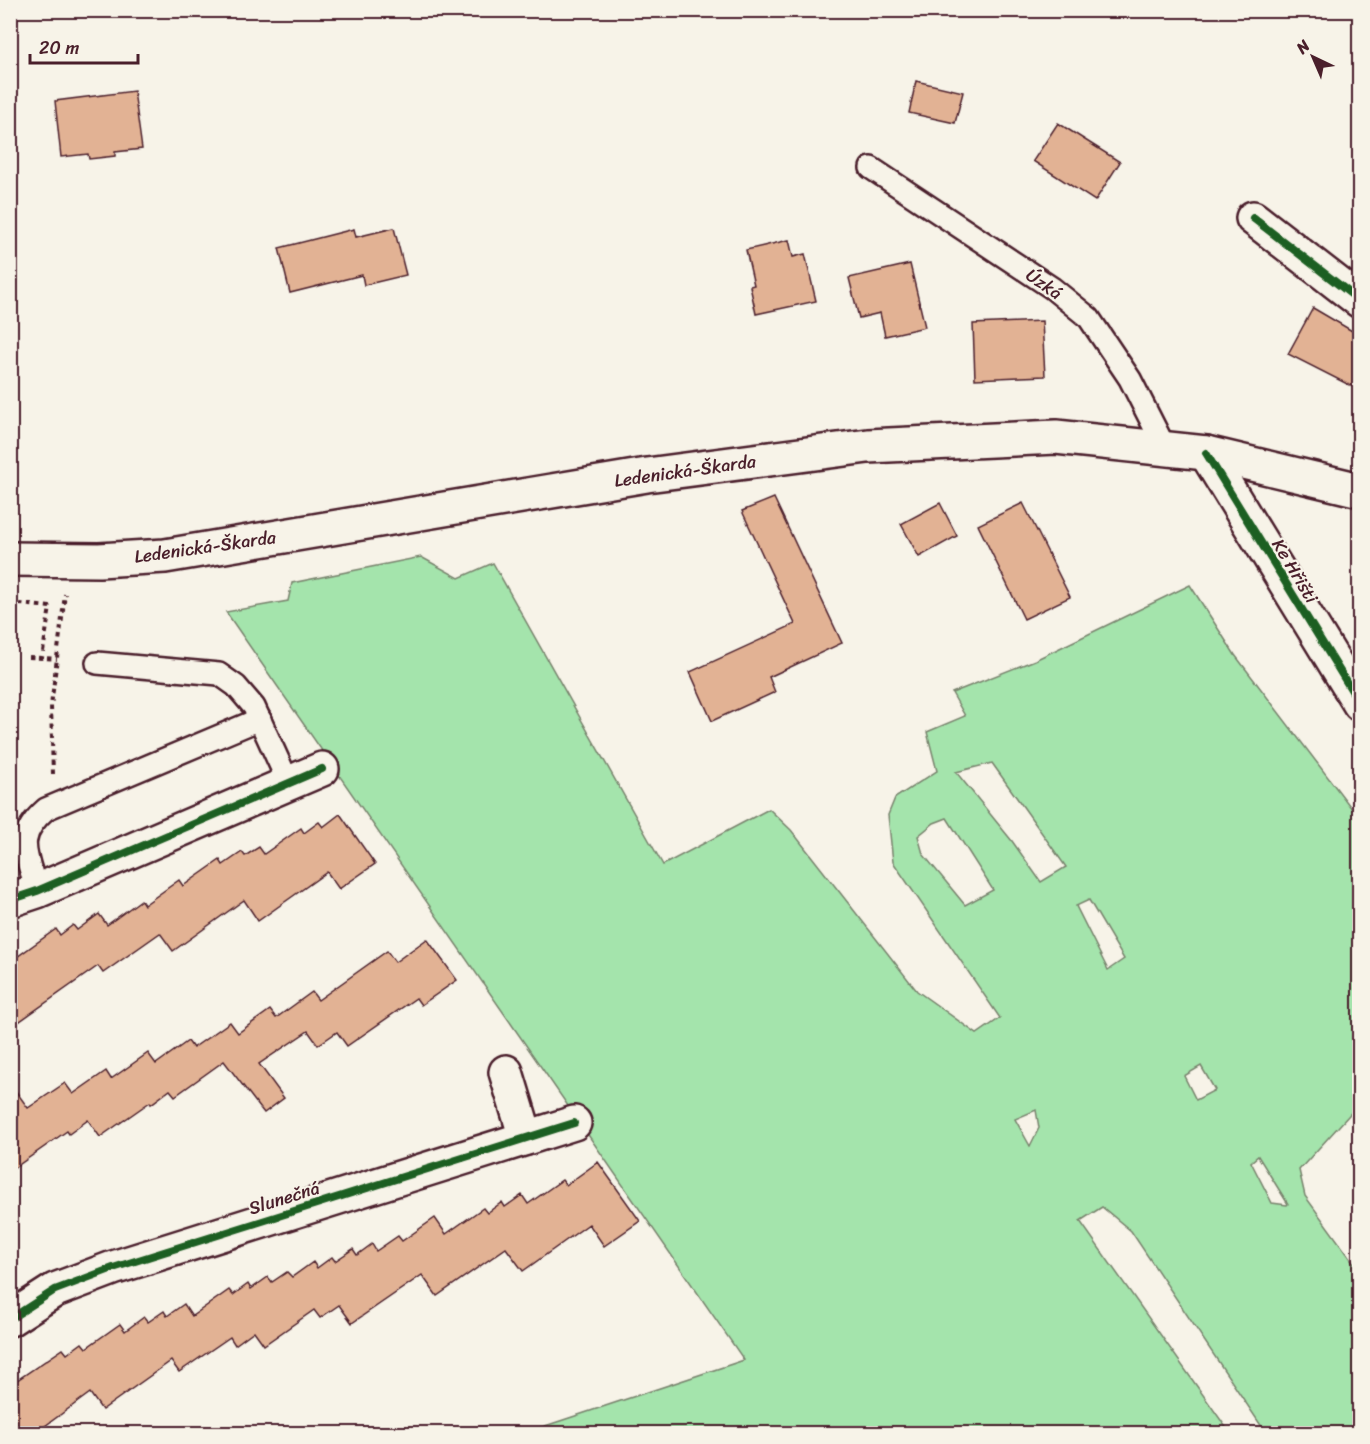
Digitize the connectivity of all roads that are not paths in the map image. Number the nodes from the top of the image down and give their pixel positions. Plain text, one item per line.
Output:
1 (871, 168) dead end
2 (1253, 218) dead end
3 (1359, 301) edge
4 (1165, 448) junction
5 (1206, 453) junction
6 (1359, 490) edge
7 (10, 559) edge
8 (98, 663) dead end
9 (1359, 704) edge
10 (260, 719) junction
11 (322, 769) dead end
12 (289, 784) junction
13 (24, 896) edge
14 (506, 1072) dead end
15 (574, 1123) dead end
16 (526, 1138) junction
17 (10, 1319) edge

1 - 4 lane, Úzká
2 - 3 street
4 - 5 street, Ledenická-Škarda
4 - 7 street, Ledenická-Škarda
5 - 6 street, Ledenická-Škarda
5 - 9 street, Ke Hřišti
8 - 10 lane
10 - 12 lane
10 - 13 lane
11 - 12 street
12 - 13 street
14 - 16 street
15 - 16 street, Slunečná
16 - 17 street, Slunečná

